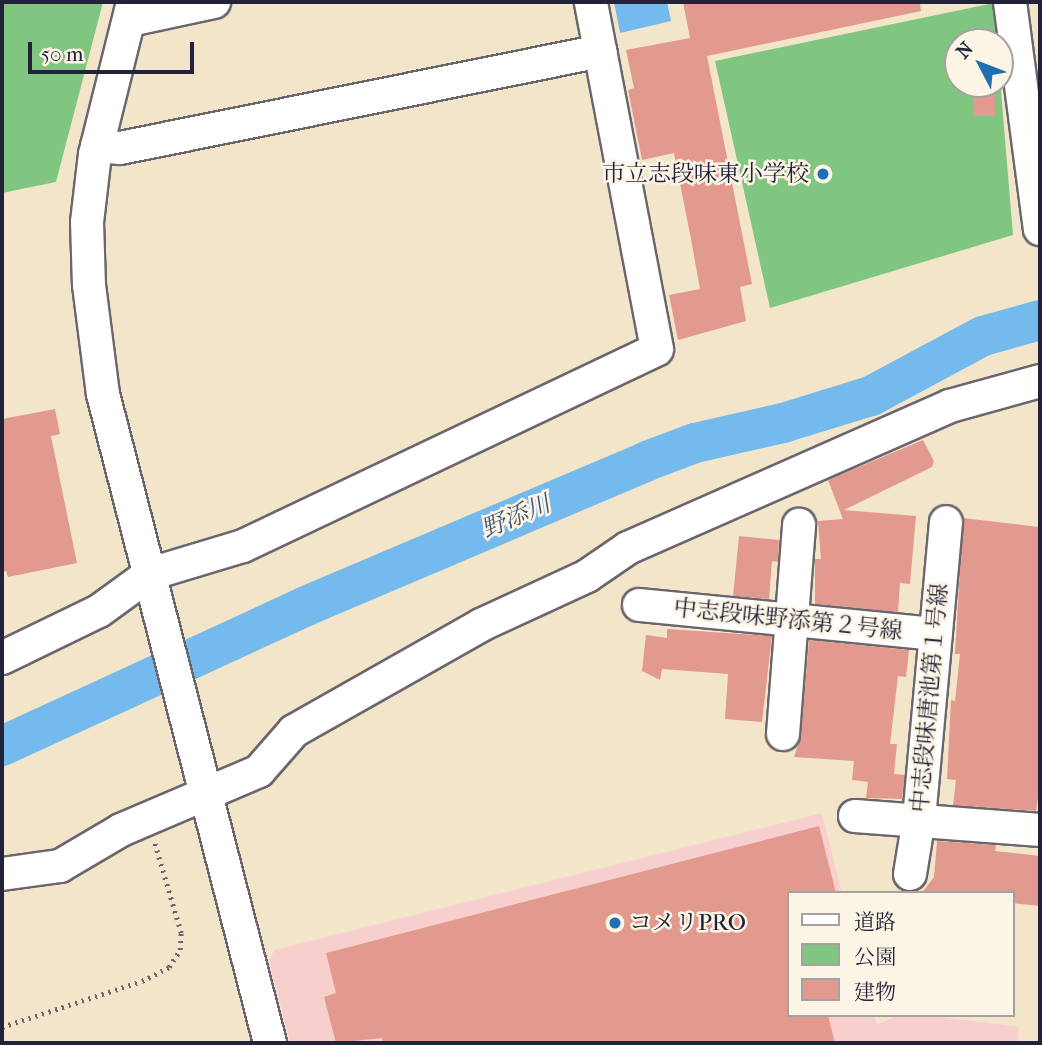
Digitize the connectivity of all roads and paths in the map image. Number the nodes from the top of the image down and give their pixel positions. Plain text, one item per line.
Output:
1 (214, 2) edge
2 (591, 2) edge
3 (1010, 2) edge
4 (131, 11) edge
5 (600, 51) junction
6 (1033, 131) edge
7 (97, 146) junction
8 (1040, 229) edge
9 (1040, 380) edge
10 (946, 522) dead end
11 (799, 525) dead end
12 (150, 575) junction
13 (639, 605) dead end
14 (790, 620) junction
15 (936, 634) junction
16 (2, 658) edge
17 (783, 734) dead end
18 (202, 779) junction
19 (855, 817) dead end
20 (147, 819) junction
21 (919, 819) junction
22 (1040, 830) edge
23 (2, 874) edge
24 (910, 874) dead end
25 (2, 1027) edge
26 (270, 1043) edge

1 - 4 street
2 - 5 street
3 - 6 street
4 - 7 street
5 - 7 street
5 - 12 street
6 - 8 street
7 - 12 street
9 - 18 street
10 - 15 street, 中志段味唐池第１号線
11 - 14 street
12 - 16 street
12 - 18 street
13 - 14 street, 中志段味野添第２号線
14 - 15 street, 中志段味野添第２号線
14 - 17 street
15 - 21 street, 中志段味唐池第１号線
18 - 20 street
18 - 26 street
19 - 21 street
20 - 23 street
20 - 25 path
21 - 22 street
21 - 24 street, 中志段味唐池第１号線

